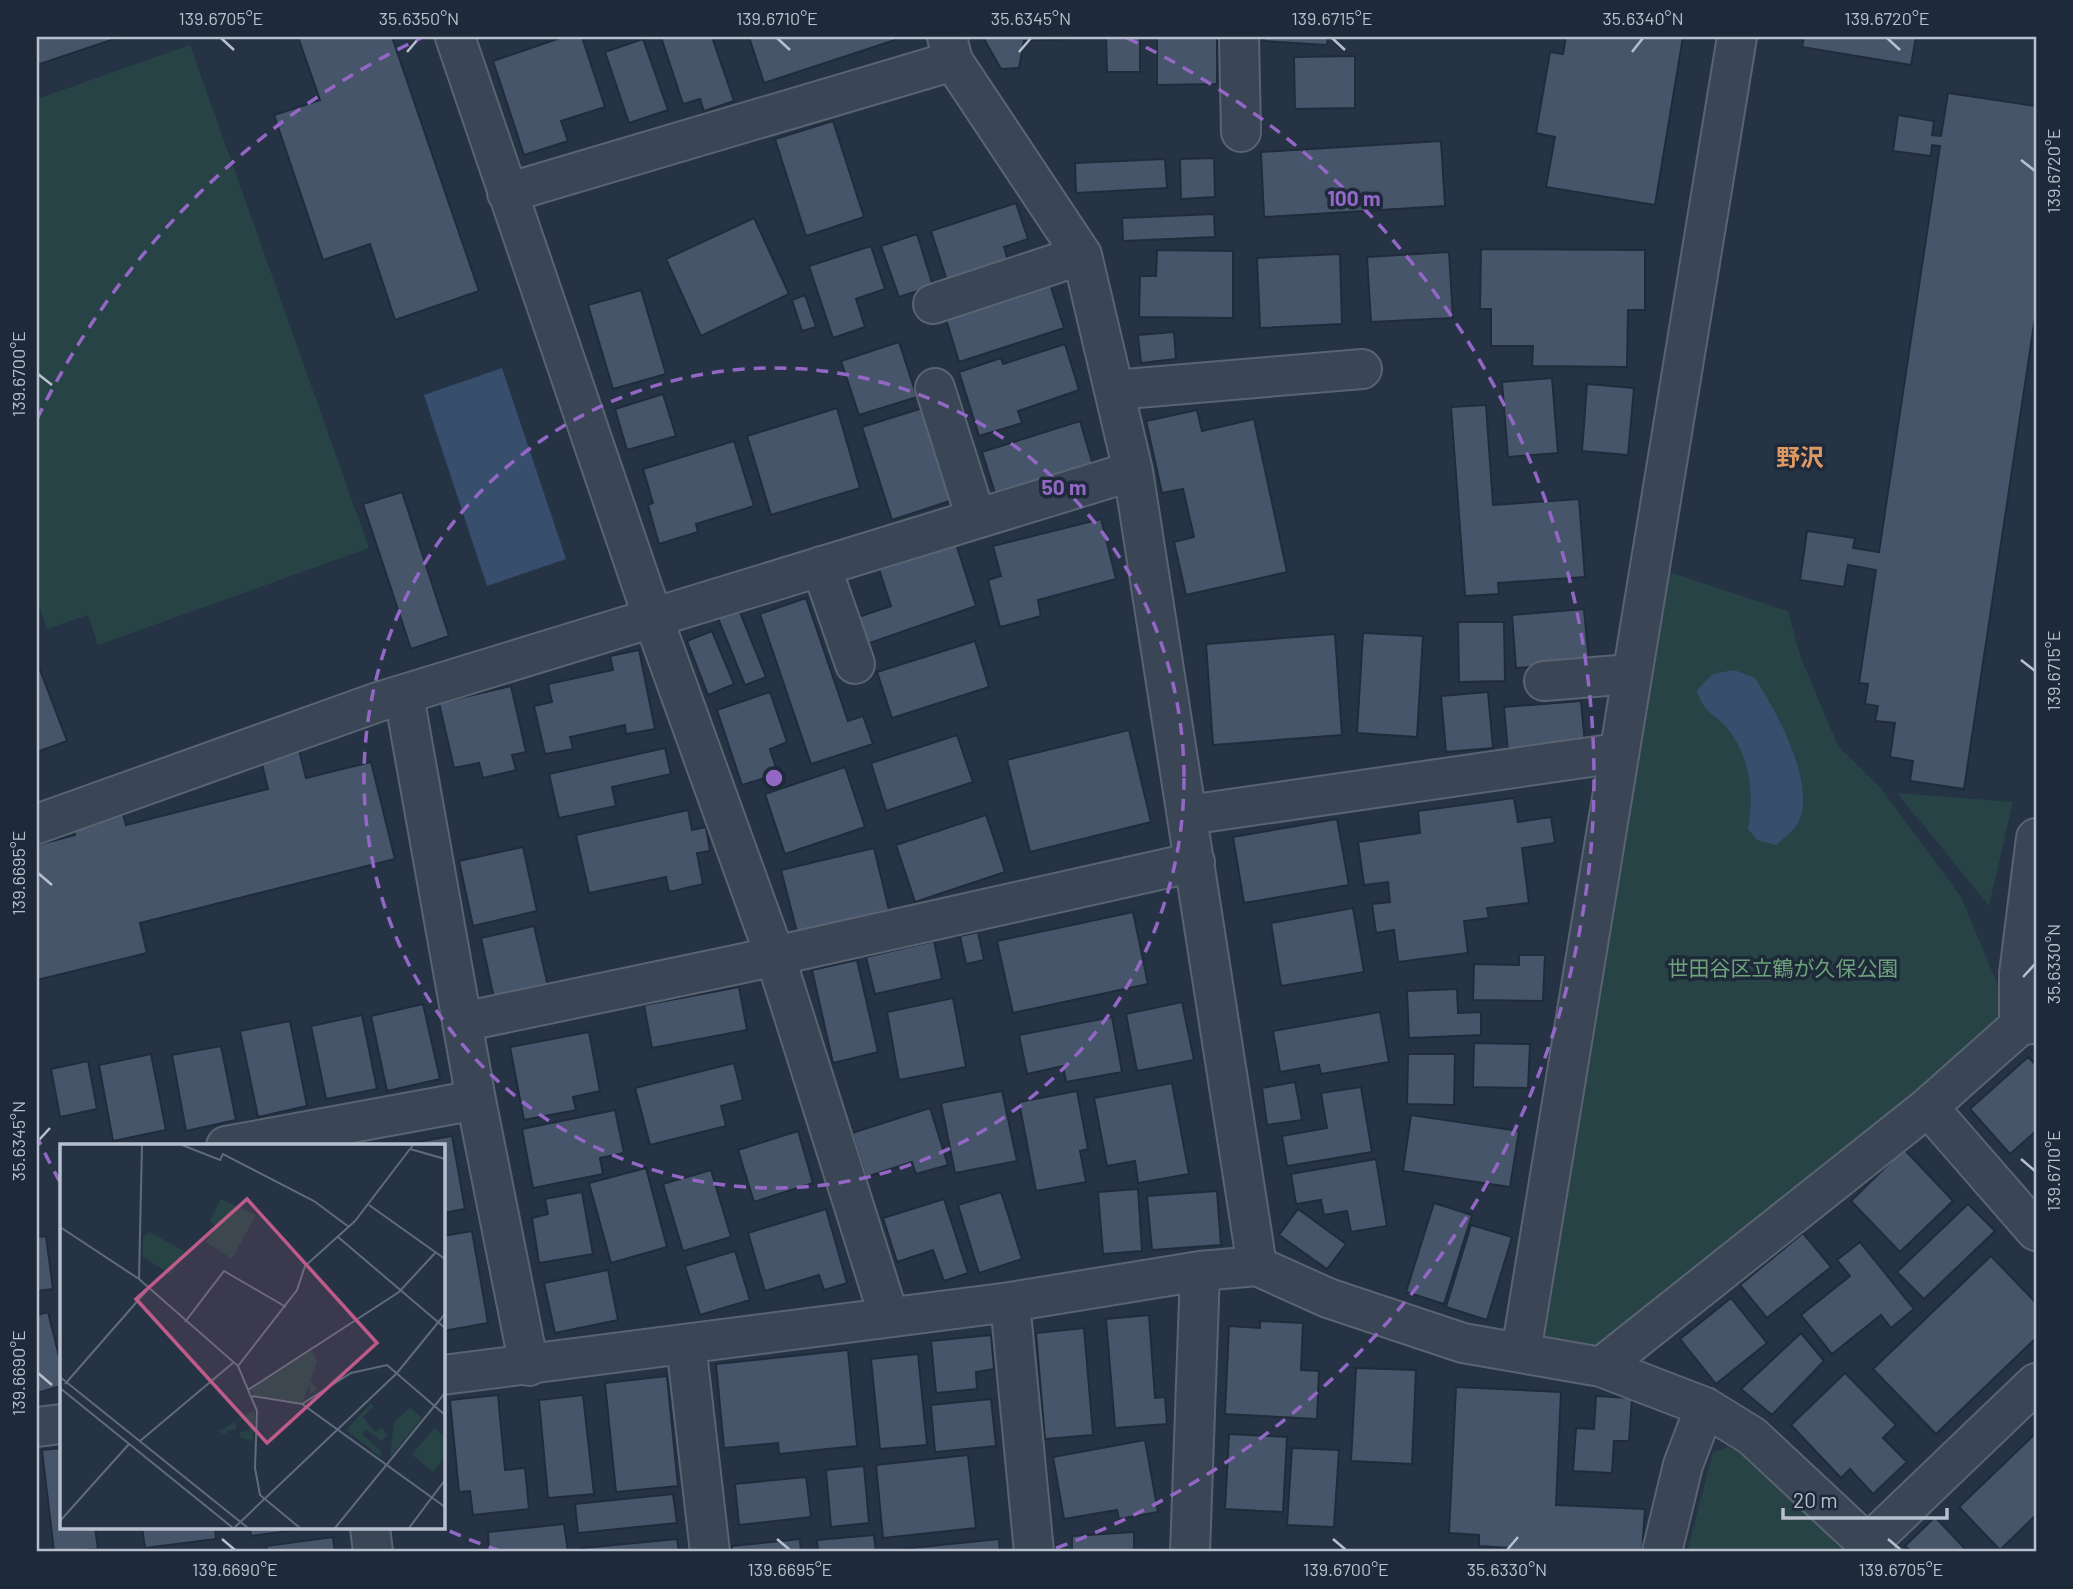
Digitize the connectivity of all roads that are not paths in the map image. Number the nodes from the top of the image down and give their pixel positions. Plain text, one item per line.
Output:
1 (455, 37) edge
2 (1239, 37) edge
3 (1737, 37) edge
4 (950, 49) edge
5 (1241, 132) dead end
6 (508, 193) junction
7 (1082, 255) junction
8 (933, 304) dead end
9 (1362, 369) dead end
10 (935, 388) dead end
11 (1114, 390) junction
12 (1133, 471) junction
13 (976, 518) junction
14 (821, 566) junction
15 (653, 618) junction
16 (855, 664) dead end
17 (1631, 674) junction
18 (1544, 681) dead end
19 (404, 696) junction
20 (1618, 753) junction
21 (1188, 816) junction
22 (37, 824) edge
23 (2036, 838) edge
24 (1195, 862) junction
25 (775, 956) junction
26 (462, 1022) junction
27 (2028, 1024) edge
28 (476, 1100) junction
29 (1928, 1107) junction
30 (237, 1144) edge
31 (2036, 1231) edge
32 (1257, 1266) junction
33 (1200, 1271) junction
34 (1010, 1302) junction
35 (889, 1317) junction
36 (686, 1344) junction
37 (1521, 1352) junction
38 (529, 1366) junction
39 (1601, 1367) junction
40 (444, 1375) edge
41 (2036, 1383) edge
42 (1704, 1407) junction
43 (60, 1424) edge
44 (37, 1427) edge
45 (370, 1530) edge
46 (1872, 1548) edge
47 (373, 1552) edge
48 (710, 1552) edge
49 (1034, 1552) edge
50 (1190, 1552) edge
51 (1662, 1552) edge

1 - 6 street
2 - 5 street
3 - 17 street
4 - 6 street
4 - 7 street
6 - 15 street
7 - 8 street
7 - 11 street
9 - 11 street
10 - 13 street
11 - 12 street
12 - 13 street
12 - 21 street
13 - 14 street
14 - 15 street
14 - 16 street
15 - 19 street
15 - 25 street
17 - 18 street
17 - 20 street
19 - 22 street
19 - 26 street
20 - 21 street
20 - 37 street
21 - 24 street
23 - 27 street
24 - 25 street
24 - 32 street
25 - 26 street
25 - 35 street
26 - 28 street
27 - 29 street
28 - 30 street
28 - 38 street
29 - 31 street
29 - 39 street
32 - 33 street
32 - 37 street
33 - 34 street
33 - 50 street
34 - 35 street
34 - 49 street
35 - 36 street
36 - 38 street
36 - 48 street
37 - 39 street
38 - 40 street
39 - 42 street
41 - 46 street
42 - 46 street
42 - 51 street
43 - 44 street
45 - 47 street

